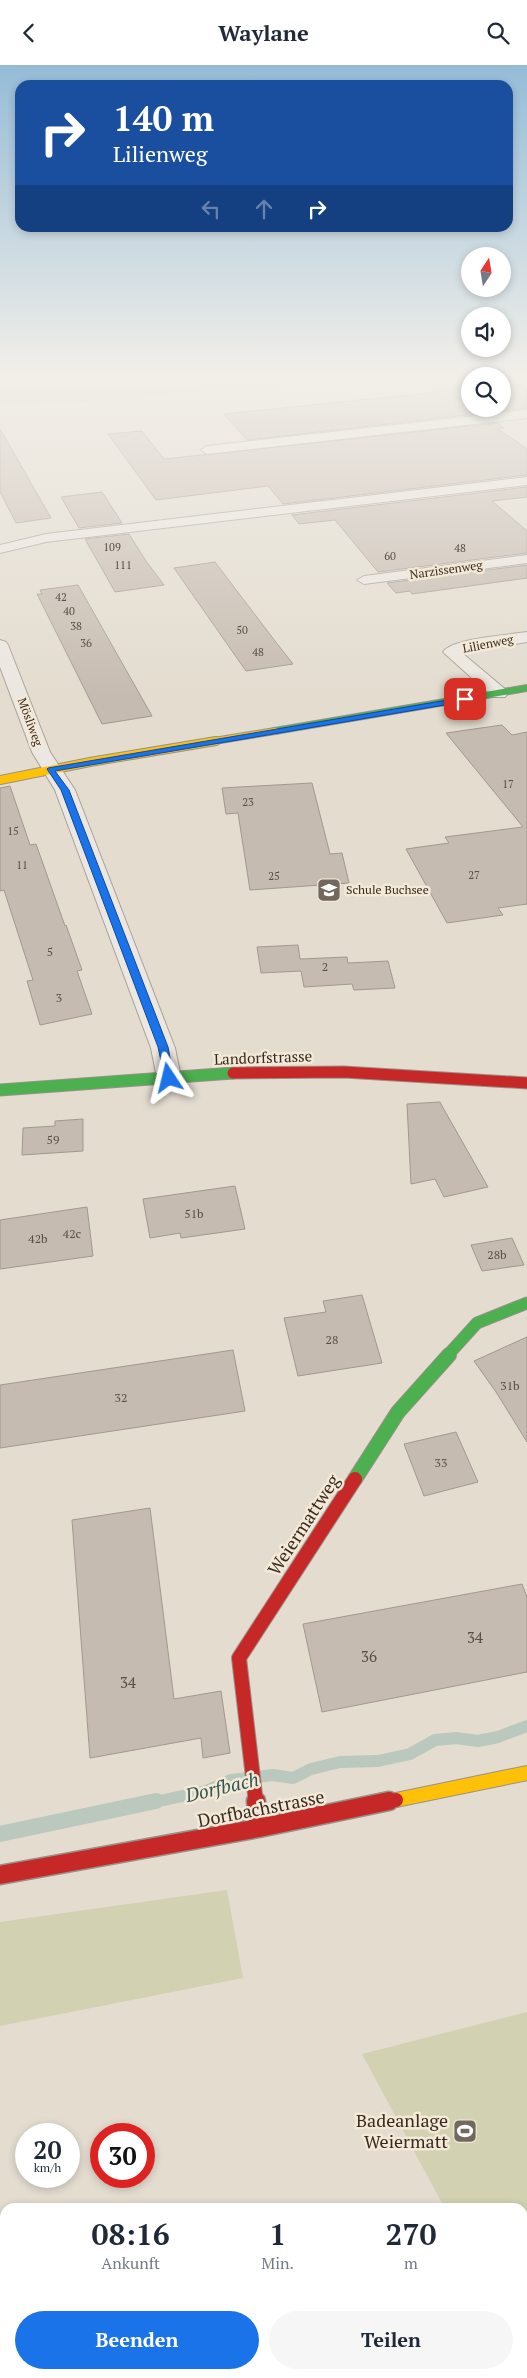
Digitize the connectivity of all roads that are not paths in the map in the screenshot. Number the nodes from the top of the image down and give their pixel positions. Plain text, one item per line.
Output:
1 (527, 481) edge
2 (0, 549) edge
3 (527, 559) edge
4 (364, 580) dead end
5 (527, 637) edge
6 (0, 645) edge
7 (527, 688) edge
8 (499, 693) junction
9 (50, 769) junction
10 (0, 780) edge
11 (169, 1078) junction
12 (527, 1083) edge
13 (0, 1090) edge
14 (527, 1303) edge
15 (527, 1773) edge
16 (259, 1828) junction
17 (0, 1875) edge

1 - 2 street
3 - 4 street, Narzissenweg
5 - 8 street, Lilienweg
6 - 9 street, Mösliweg
7 - 8 street
8 - 9 street
9 - 10 street
9 - 11 street, Mösliweg
11 - 12 street, Landorfstrasse
11 - 13 street, Landorfstrasse
14 - 16 street, Weiermattweg
15 - 16 street, Dorfbachstrasse
16 - 17 street, Dorfbachstrasse

